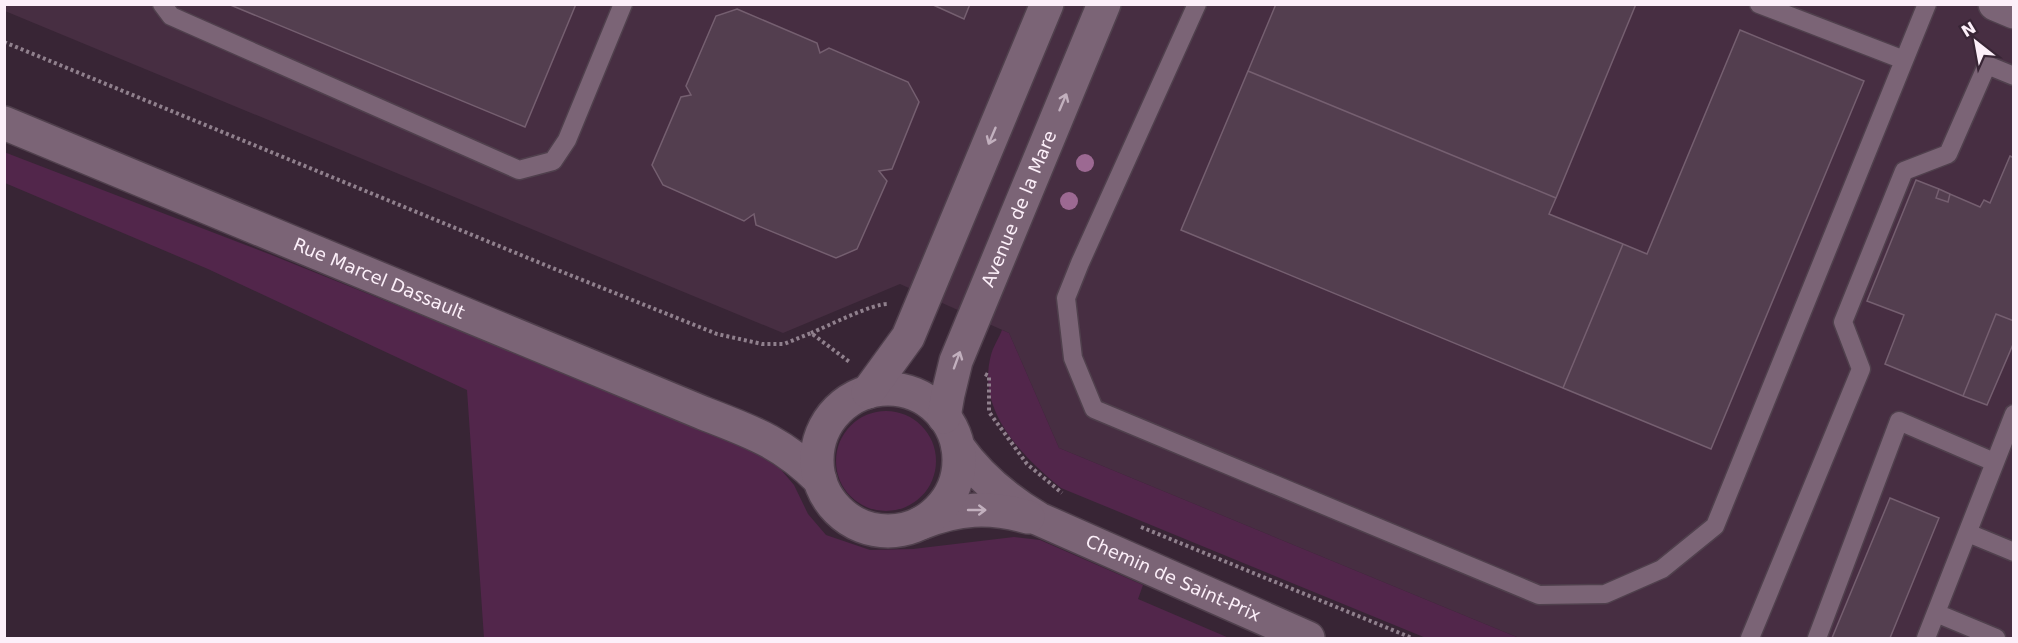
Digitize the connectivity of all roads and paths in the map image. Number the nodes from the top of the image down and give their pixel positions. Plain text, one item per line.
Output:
1 (162, 4) edge
2 (624, 4) edge
3 (1047, 4) edge
4 (1104, 4) edge
5 (1759, 4) edge
6 (1927, 4) edge
7 (1995, 4) edge
8 (1195, 5) edge
9 (2013, 12) edge
10 (4, 42) edge
11 (1904, 60) junction
12 (2013, 76) edge
13 (4, 123) edge
14 (896, 305) dead end
15 (811, 333) junction
16 (982, 373) dead end
17 (863, 380) junction
18 (835, 413) junction
19 (2013, 414) edge
20 (944, 417) junction
21 (754, 433) junction
22 (958, 447) junction
23 (1994, 462) junction
24 (820, 480) junction
25 (1072, 497) dead end
26 (1039, 519) junction
27 (921, 523) junction
28 (1136, 525) dead end
29 (1968, 533) junction
30 (2013, 552) edge
31 (1936, 613) junction
32 (1308, 639) edge
33 (1412, 639) edge
34 (1750, 639) edge
35 (1817, 639) edge
36 (1926, 639) edge
37 (1996, 639) edge

1 - 2 lane
3 -> 17 street
20 -> 4 street, Avenue de la Mare
5 - 11 lane
6 - 11 lane
7 - 9 street
8 - 11 lane
10 - 15 path
12 - 34 lane
13 - 21 street, Rue Marcel Dassault
14 - 15 path
15 - 17 path
16 - 25 path
17 - 18 street
17 - 20 street
18 - 21 street, Rue Marcel Dassault
18 - 24 street
19 - 23 lane
20 - 22 street
21 - 24 street, Rue Marcel Dassault
22 - 26 street, Chemin de Saint-Prix
22 - 27 street
23 - 29 lane
23 - 35 lane
24 - 27 street
27 -> 26 street, Chemin de Saint-Prix
26 - 32 street, Chemin de Saint-Prix
28 - 33 path
29 - 30 lane
29 - 31 lane
31 - 36 lane
31 - 37 lane

